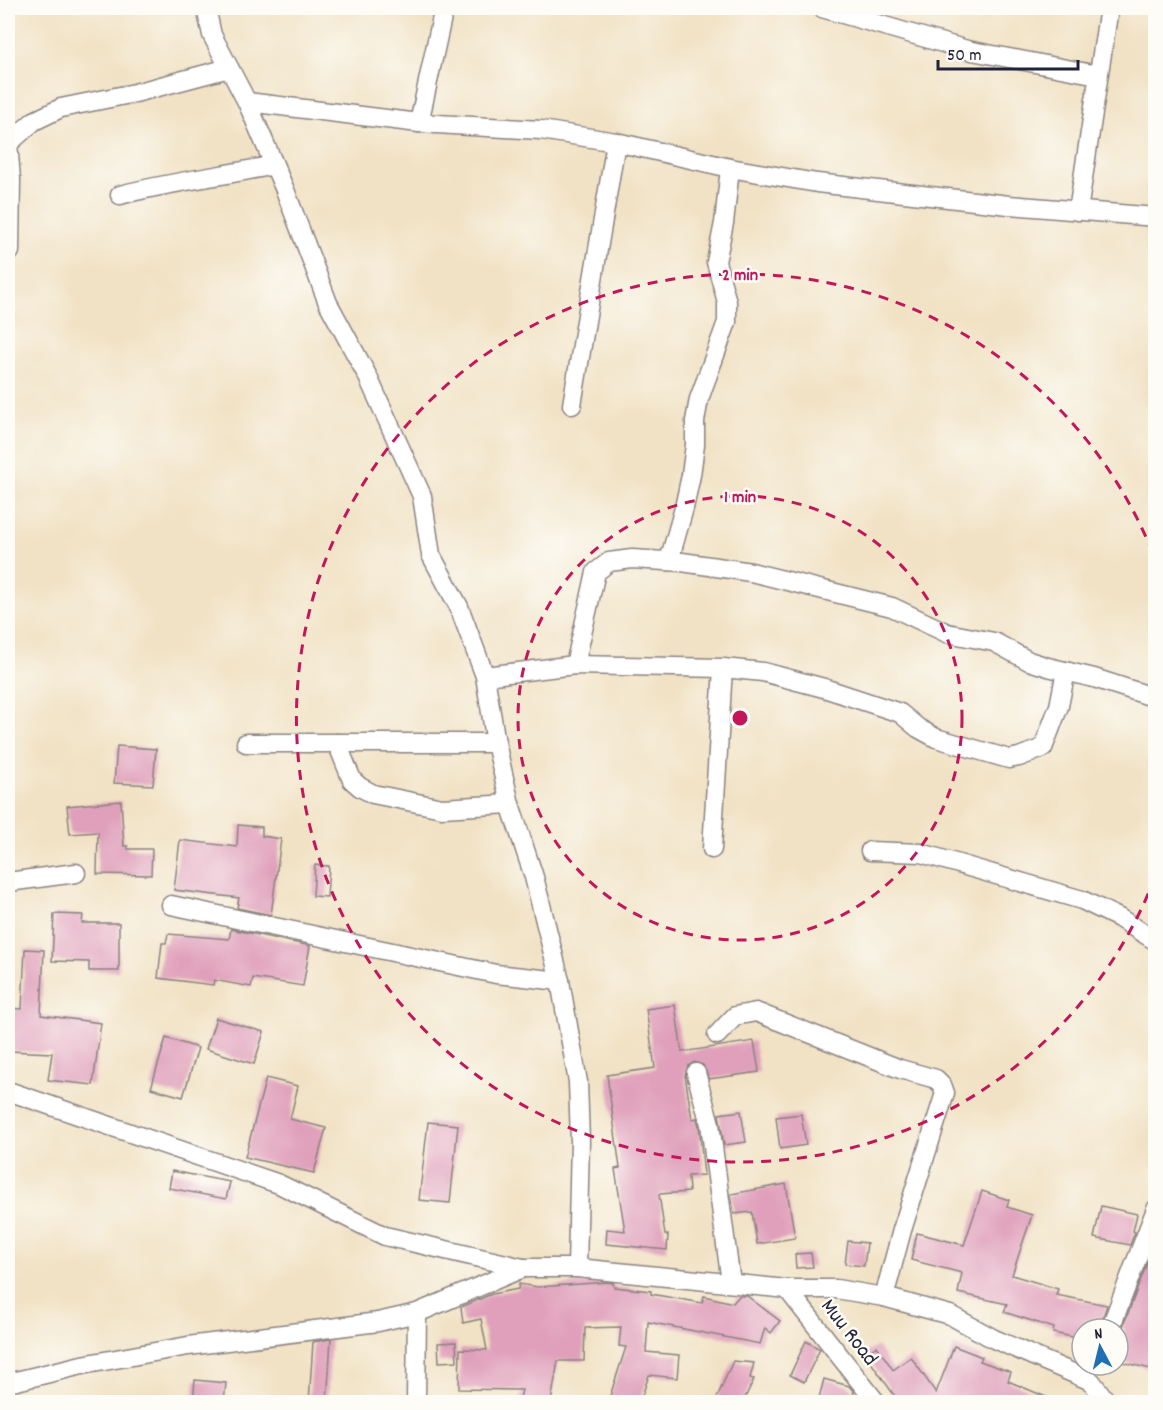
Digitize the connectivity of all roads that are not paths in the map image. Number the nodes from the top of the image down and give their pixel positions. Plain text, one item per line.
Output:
1 (206, 8) edge
2 (444, 8) edge
3 (822, 8) edge
4 (1109, 8) edge
5 (229, 68) junction
6 (1098, 75) junction
7 (247, 102) junction
8 (419, 123) junction
9 (616, 142) junction
10 (8, 143) edge
11 (274, 165) junction
12 (730, 168) junction
13 (120, 195) dead end
14 (1078, 211) junction
15 (1155, 217) edge
16 (8, 252) edge
17 (572, 405) dead end
18 (669, 561) junction
19 (575, 665) junction
20 (723, 668) junction
21 (1066, 672) junction
22 (485, 676) junction
23 (1155, 698) edge
24 (246, 743) dead end
25 (337, 743) junction
26 (496, 743) junction
27 (510, 804) junction
28 (712, 849) dead end
29 (870, 851) dead end
30 (76, 873) dead end
31 (8, 882) edge
32 (171, 905) dead end
33 (1155, 940) edge
34 (560, 981) junction
35 (717, 1035) dead end
36 (696, 1072) dead end
37 (8, 1091) edge
38 (1155, 1209) edge
39 (577, 1268) junction
40 (523, 1269) junction
41 (731, 1283) junction
42 (787, 1289) junction
43 (884, 1297) junction
44 (417, 1313) junction
45 (1114, 1317) edge
46 (1070, 1365) edge
47 (1096, 1377) edge
48 (8, 1383) edge
49 (416, 1402) edge
50 (876, 1402) edge
51 (1107, 1402) edge

1 - 5 street
2 - 8 street
3 - 6 street
4 - 6 street
5 - 7 street
5 - 10 street
6 - 14 street
7 - 8 street
7 - 11 street
8 - 9 street
9 - 12 street
9 - 17 street
10 - 16 street
11 - 13 street
11 - 22 street
12 - 14 street
12 - 18 street
14 - 15 street
18 - 19 street
18 - 21 street
19 - 20 street
19 - 22 street
20 - 21 street
20 - 28 street
21 - 23 street
22 - 26 street
24 - 25 street
25 - 26 street
25 - 27 street
26 - 27 street
27 - 34 street
29 - 33 street
30 - 31 street
32 - 34 street
34 - 39 street
35 - 43 street
36 - 41 street
37 - 40 street
38 - 45 street
39 - 40 street
39 - 41 street
40 - 44 street
41 - 42 street
42 - 43 street
42 - 50 street, Muu Road
43 - 46 street
44 - 48 street
44 - 49 street
47 - 51 street

